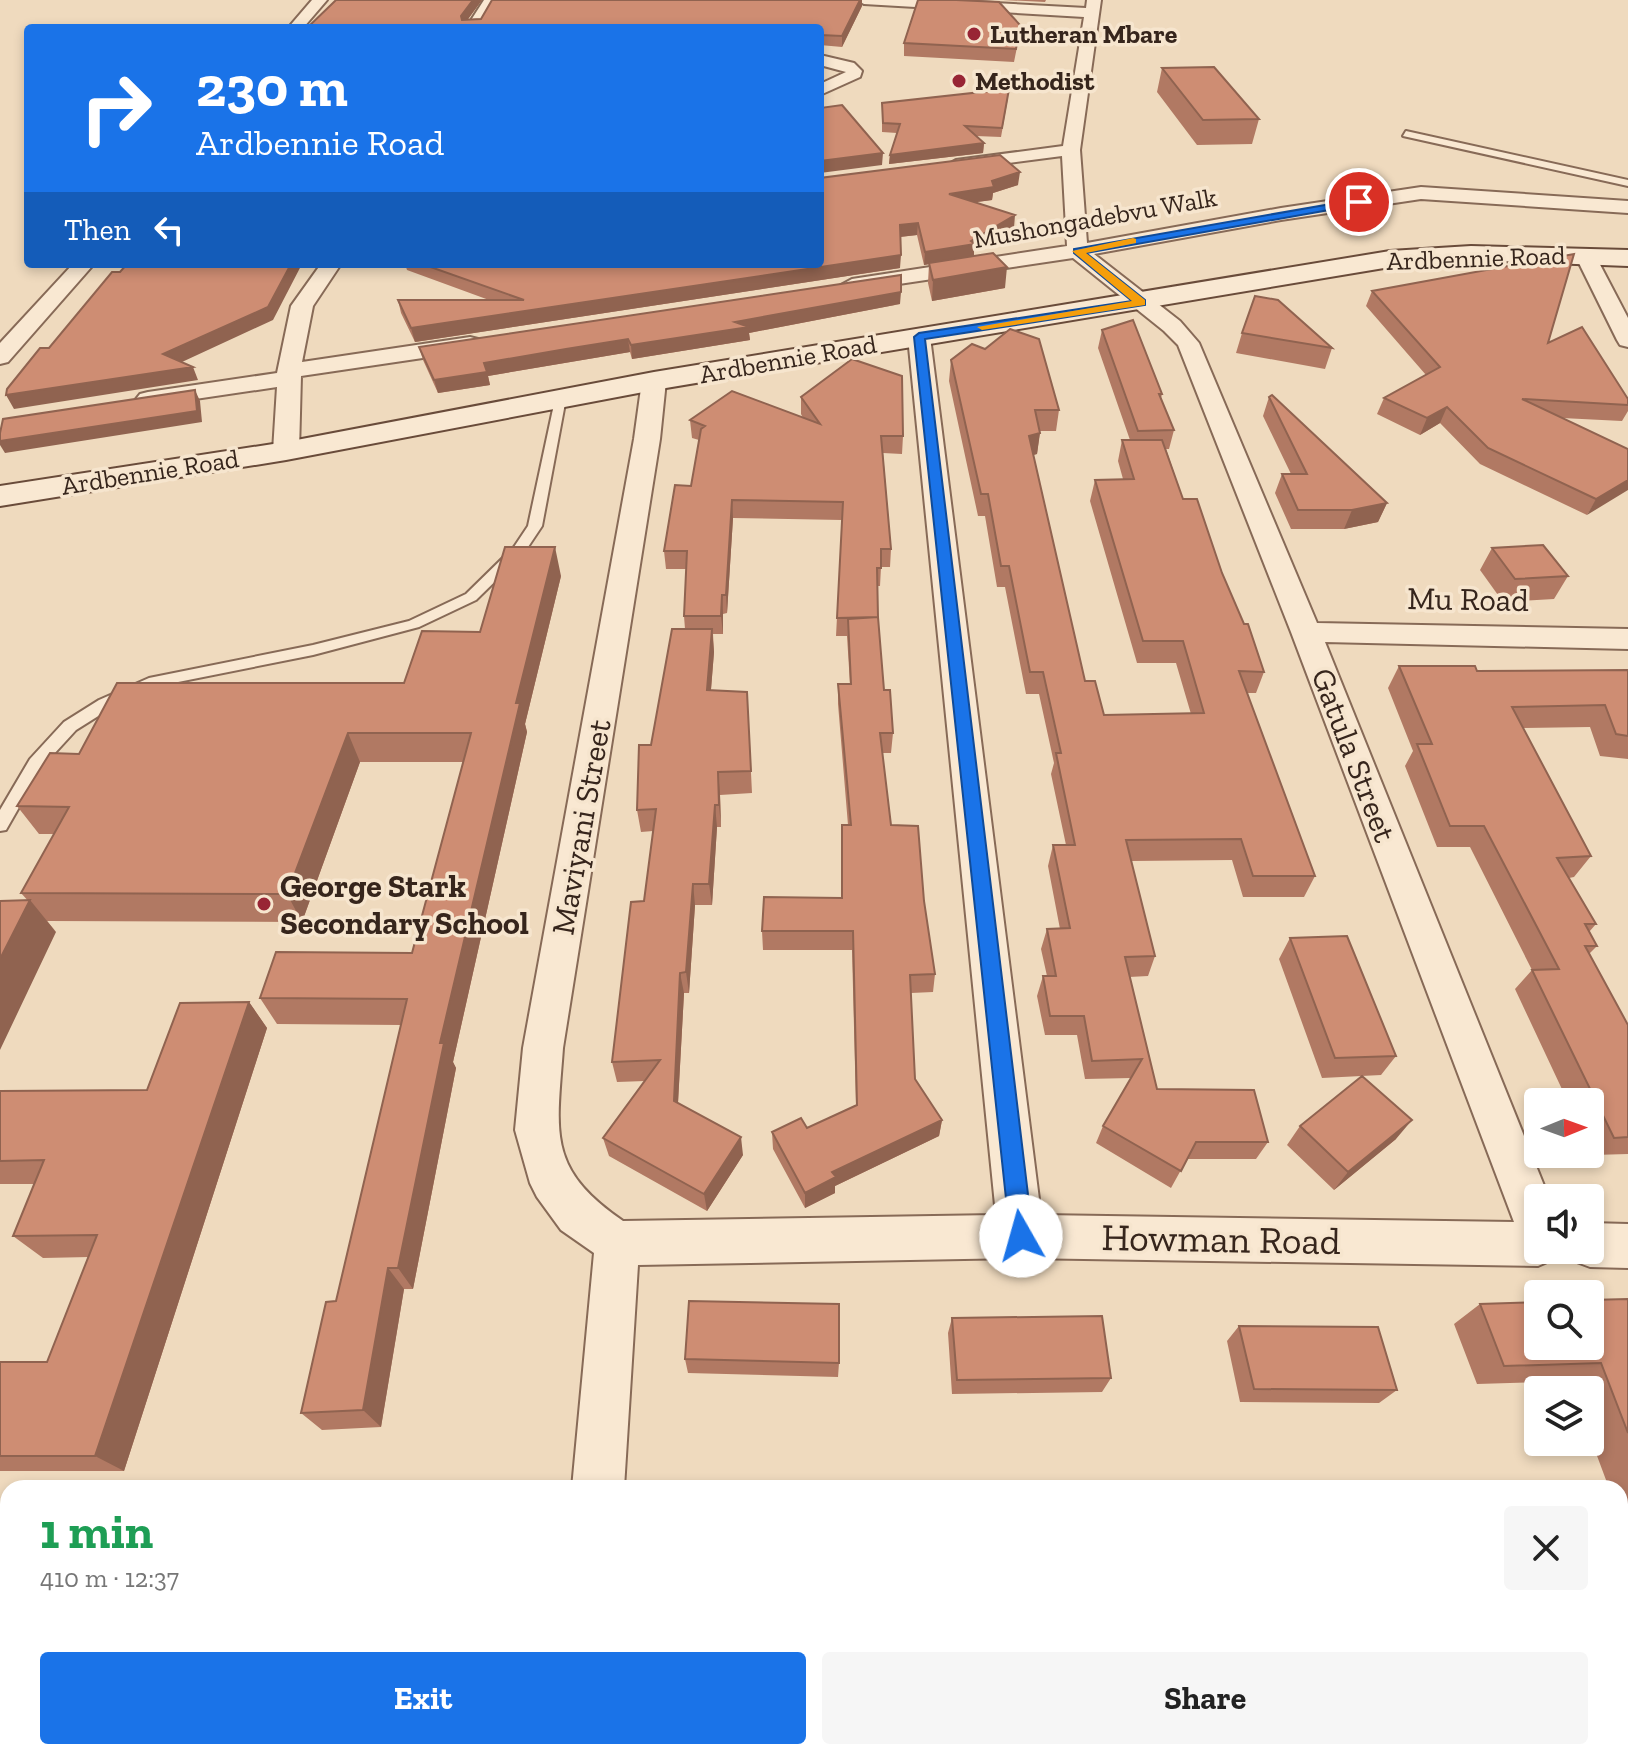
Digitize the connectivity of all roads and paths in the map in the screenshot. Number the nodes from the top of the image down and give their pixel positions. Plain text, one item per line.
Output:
1 (320, 0) edge
2 (491, 0) edge
3 (864, 0) edge
4 (1093, 6) edge
5 (299, 24) edge
6 (476, 24) edge
7 (824, 61) edge
8 (824, 89) edge
9 (1406, 134) dead end
10 (1071, 150) junction
11 (930, 168) edge
12 (1628, 183) edge
13 (1628, 207) edge
14 (1077, 251) junction
15 (1585, 255) junction
16 (1628, 258) edge
17 (80, 268) edge
18 (328, 268) edge
19 (825, 290) edge
20 (1142, 302) junction
21 (919, 337) junction
22 (494, 340) edge
23 (1628, 340) edge
24 (0, 357) edge
25 (289, 374) junction
26 (654, 381) junction
27 (560, 398) junction
28 (122, 403) edge
29 (286, 451) junction
30 (0, 496) edge
31 (1306, 632) junction
32 (1628, 639) edge
33 (0, 825) edge
34 (1524, 1190) edge
35 (1021, 1236) junction
36 (617, 1243) junction
37 (1524, 1244) edge
38 (1604, 1245) edge
39 (1628, 1246) edge
40 (599, 1480) edge

1 - 5 street
2 - 6 street
3 - 4 street
4 - 10 street
7 - 8 street
9 - 12 lane
10 - 11 street
10 - 14 street
13 - 14 street, Mushongadebvu Walk
14 - 19 street, Mushongadebvu Walk
14 - 20 street, Gatula Street
15 - 16 main road, Ardbennie Road
15 - 20 main road, Ardbennie Road
15 - 23 street
17 - 24 street
18 - 25 street
20 - 21 main road, Ardbennie Road
20 - 31 street, Gatula Street
21 - 26 main road, Ardbennie Road
21 - 35 street
22 - 25 street
25 - 28 street
25 - 29 street
26 - 27 main road, Ardbennie Road
26 - 36 street, Maviyani Street
27 - 29 main road, Ardbennie Road
27 - 33 lane
29 - 30 main road, Ardbennie Road
31 - 32 street, Mu Road
31 - 34 street, Gatula Street
35 - 36 street, Howman Road
35 - 37 street, Howman Road
36 - 40 street
38 - 39 street

